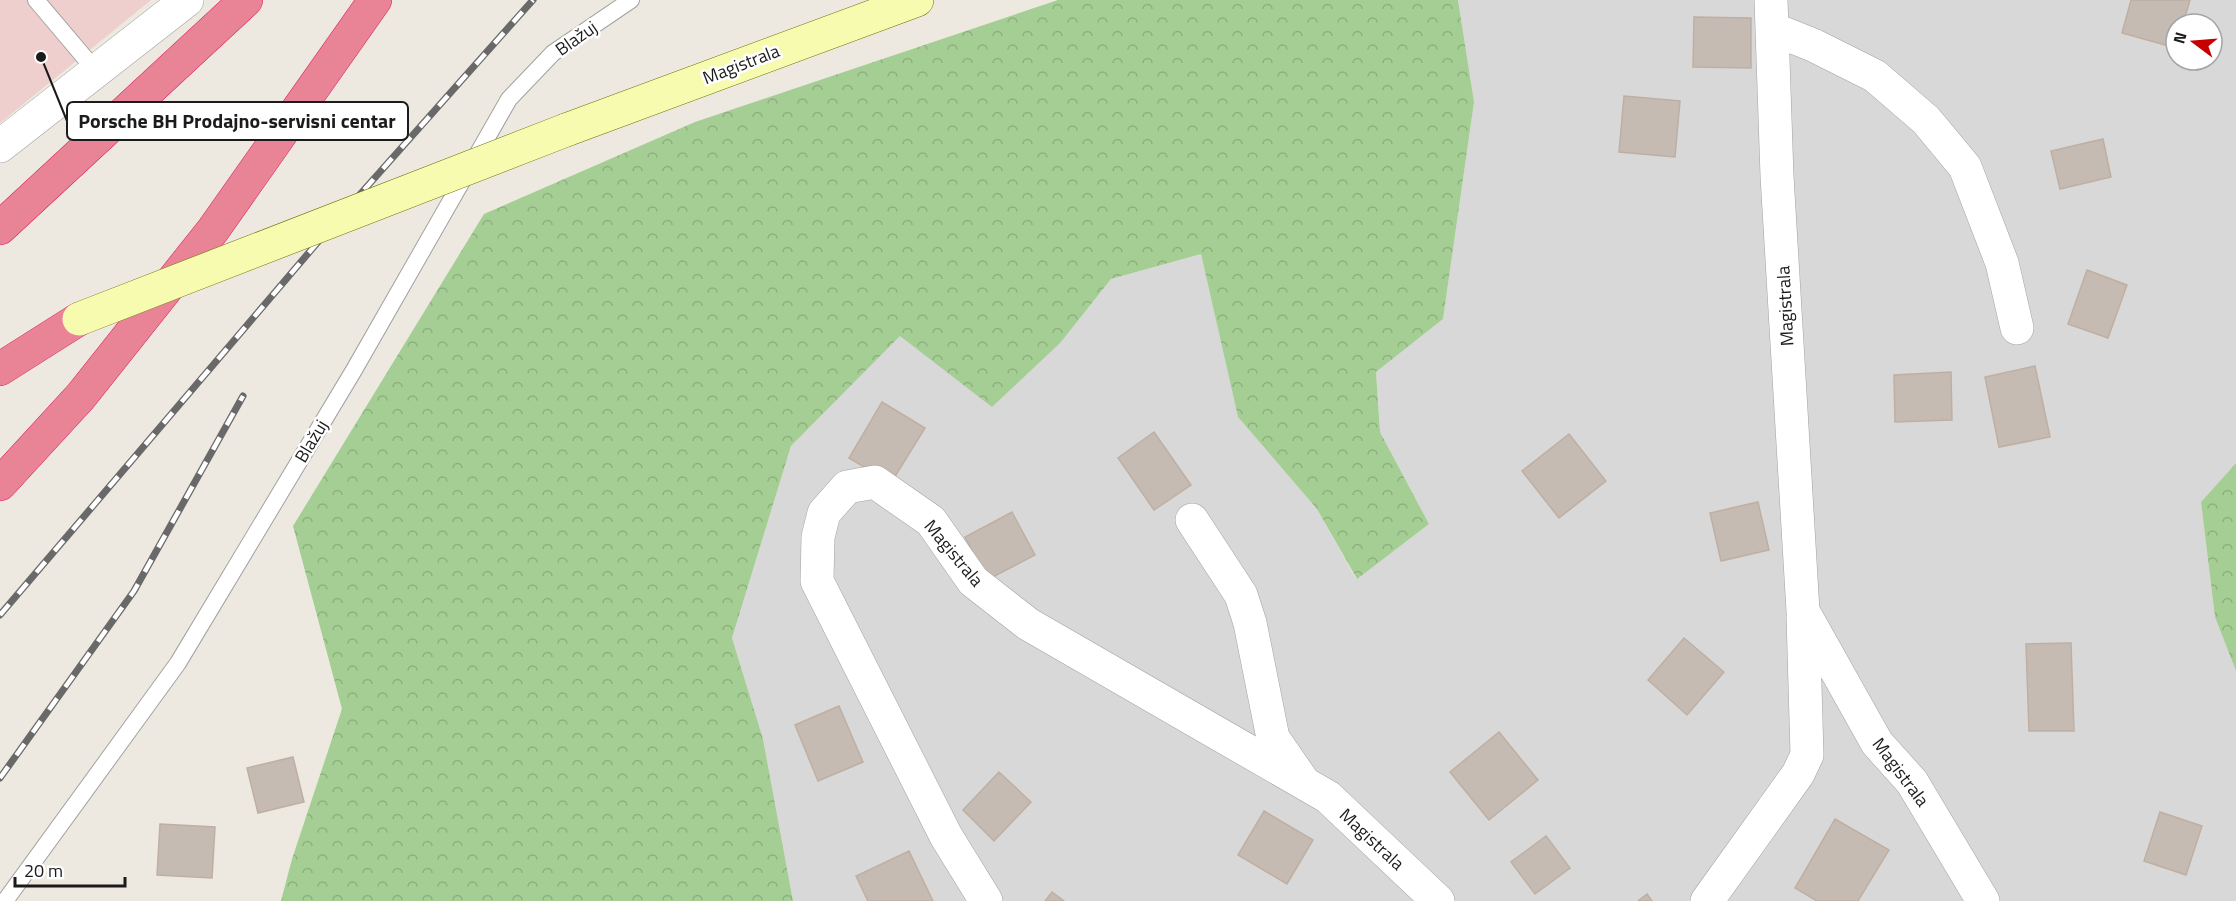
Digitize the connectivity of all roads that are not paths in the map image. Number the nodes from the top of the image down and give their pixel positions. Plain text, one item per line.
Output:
1 (36, 0) edge
2 (187, 0) edge
3 (246, 0) edge
4 (375, 0) edge
5 (631, 0) edge
6 (917, 0) edge
7 (1772, 15) edge
8 (96, 71) junction
9 (0, 146) edge
10 (0, 228) edge
11 (79, 319) junction
12 (2017, 328) dead end
13 (0, 340) edge
14 (0, 369) edge
15 (0, 484) edge
16 (1192, 520) dead end
17 (1803, 611) junction
18 (1303, 782) junction
19 (5, 901) edge
20 (986, 901) edge
21 (1438, 901) edge
22 (1707, 901) edge
23 (1983, 901) edge

1 - 8 lane
2 - 8 street
3 - 10 highway
4 - 15 highway
5 - 19 lane, Blažuj
6 - 11 main road, Magistrala, bridge
7 - 12 street
7 - 17 street, Magistrala
8 - 9 street
11 - 13 highway
11 - 14 highway
16 - 18 street, Magistrala
17 - 22 street, Magistrala
17 - 23 street, Magistrala
18 - 20 street, Magistrala
18 - 21 street, Magistrala

